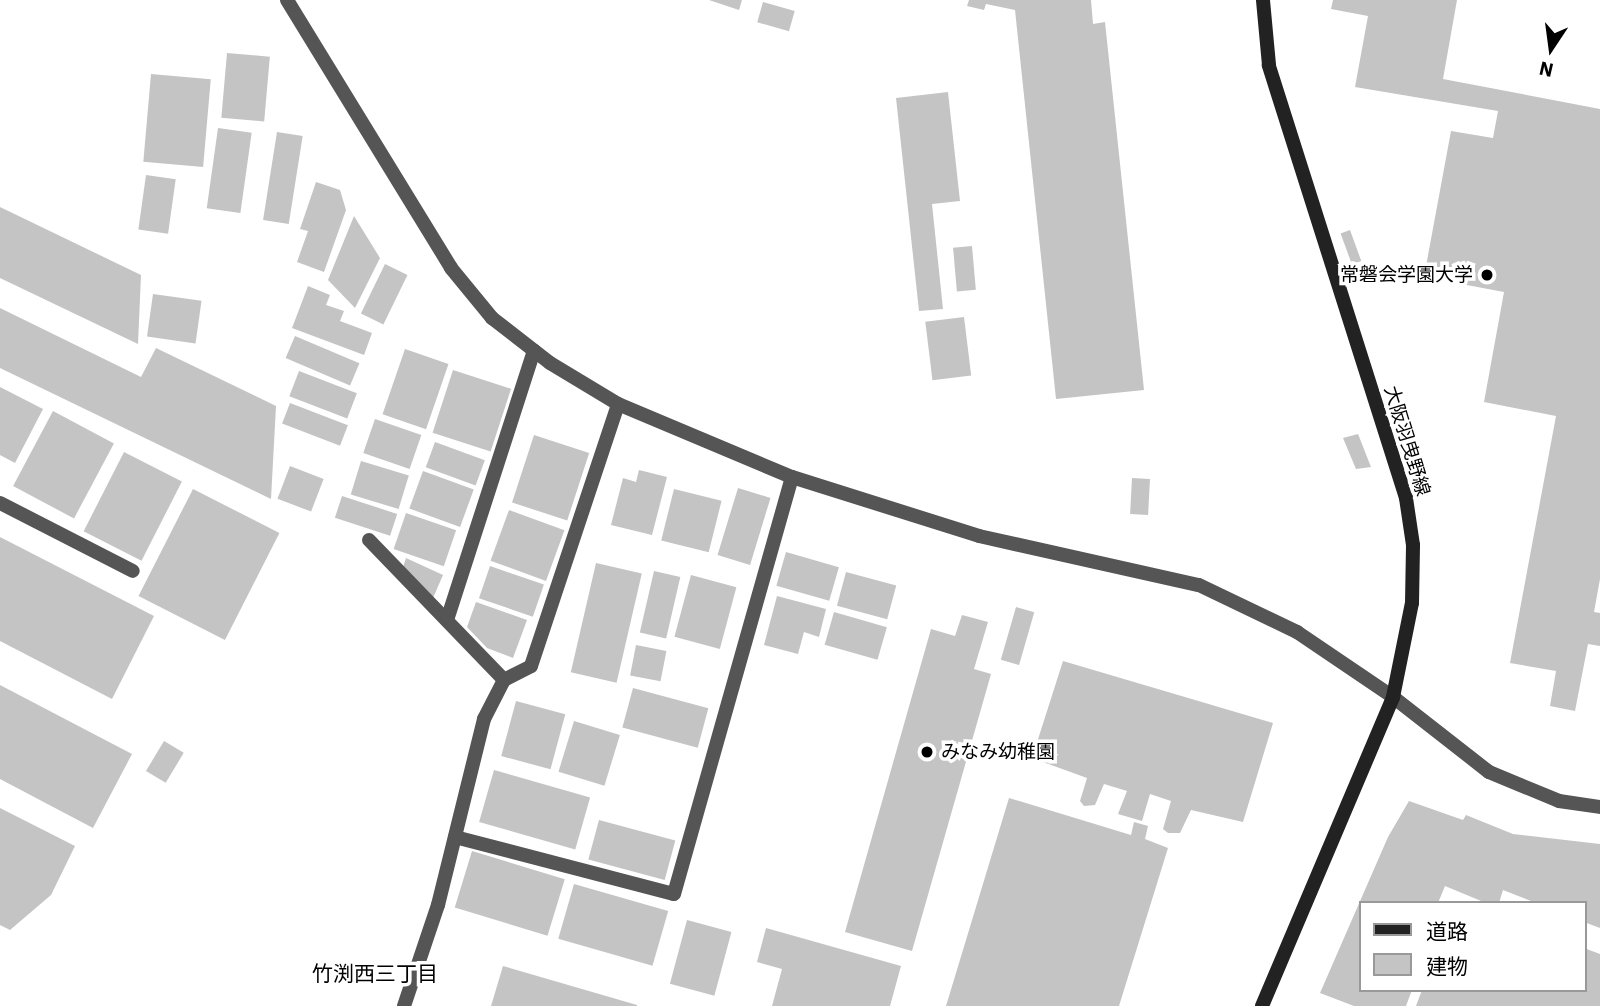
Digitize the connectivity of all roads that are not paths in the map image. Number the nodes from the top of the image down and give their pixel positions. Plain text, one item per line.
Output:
1 (287, 0) edge
2 (1263, 0) edge
3 (534, 351) junction
4 (618, 404) junction
5 (792, 477) junction
6 (0, 503) edge
7 (369, 540) dead end
8 (133, 571) dead end
9 (447, 620) junction
10 (504, 680) junction
11 (1393, 697) junction
12 (1600, 807) edge
13 (455, 837) junction
14 (404, 1006) edge
15 (1262, 1006) edge

1 - 3 street
2 - 11 main road, 大阪羽曳野線
3 - 4 street
3 - 9 street
4 - 5 street
4 - 10 street
5 - 11 street
5 - 13 street
6 - 8 street
7 - 9 street
9 - 10 street
10 - 13 street
11 - 12 street
11 - 15 main road, 大阪羽曳野線
13 - 14 street

